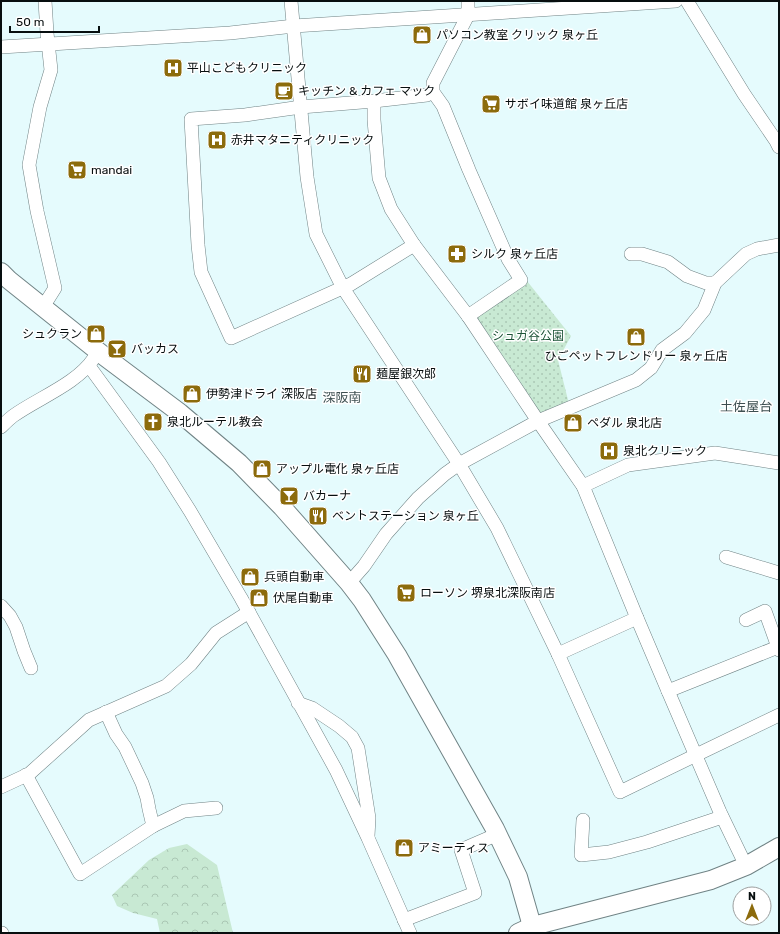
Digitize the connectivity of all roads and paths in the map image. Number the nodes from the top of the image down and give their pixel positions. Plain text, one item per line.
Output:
1 (45, 1) edge
2 (291, 1) edge
3 (468, 1) edge
4 (676, 1) edge
5 (687, 1) edge
6 (468, 15) junction
7 (294, 26) junction
8 (48, 39) junction
9 (1, 47) edge
10 (433, 92) junction
11 (374, 101) junction
12 (301, 107) junction
13 (779, 148) edge
14 (414, 245) junction
15 (779, 246) edge
16 (632, 254) dead end
17 (1, 272) edge
18 (715, 283) junction
19 (343, 288) junction
20 (43, 307) junction
21 (468, 316) junction
22 (94, 359) junction
23 (538, 421) junction
24 (1, 426) edge
25 (779, 463) edge
26 (459, 464) junction
27 (583, 486) junction
28 (726, 557) dead end
29 (779, 573) edge
30 (349, 582) junction
31 (1, 606) edge
32 (249, 612) junction
33 (637, 618) junction
34 (746, 620) dead end
35 (778, 648) edge
36 (558, 654) junction
37 (31, 668) dead end
38 (668, 691) junction
39 (298, 703) junction
40 (106, 712) junction
41 (779, 715) edge
42 (696, 754) junction
43 (26, 775) junction
44 (1, 787) edge
45 (216, 808) dead end
46 (722, 817) junction
47 (583, 820) dead end
48 (153, 826) junction
49 (498, 834) junction
50 (368, 838) junction
51 (779, 847) edge
52 (746, 866) junction
53 (404, 920) junction
54 (528, 931) edge
55 (410, 933) edge

1 - 8 street
2 - 7 street
3 - 6 street
4 - 6 street
5 - 13 street
6 - 7 street
6 - 10 street
7 - 8 street
7 - 12 street
8 - 9 street
8 - 20 street
10 - 11 street
10 - 21 street
11 - 12 street
11 - 14 street
12 - 19 street
12 - 19 street
14 - 19 street
14 - 21 street
15 - 18 street
16 - 18 street
17 - 20 street
18 - 23 street
19 - 26 street
20 - 22 street
21 - 23 street
22 - 24 street
22 - 30 street
22 - 32 street
23 - 26 street
23 - 27 street
25 - 27 street
26 - 30 street
26 - 36 street
27 - 33 street
28 - 29 street
30 - 49 street
31 - 37 street
32 - 39 street
32 - 40 street
33 - 36 street
33 - 38 street
34 - 35 street
35 - 38 street
36 - 42 street
38 - 42 street
39 - 50 street
39 - 50 street
40 - 43 street
40 - 48 street
41 - 42 street
42 - 46 street
43 - 44 street
43 - 48 street
45 - 48 street
46 - 47 street
46 - 52 street
49 - 53 street
49 - 54 street
50 - 53 street
51 - 52 street
52 - 54 street
53 - 55 street

